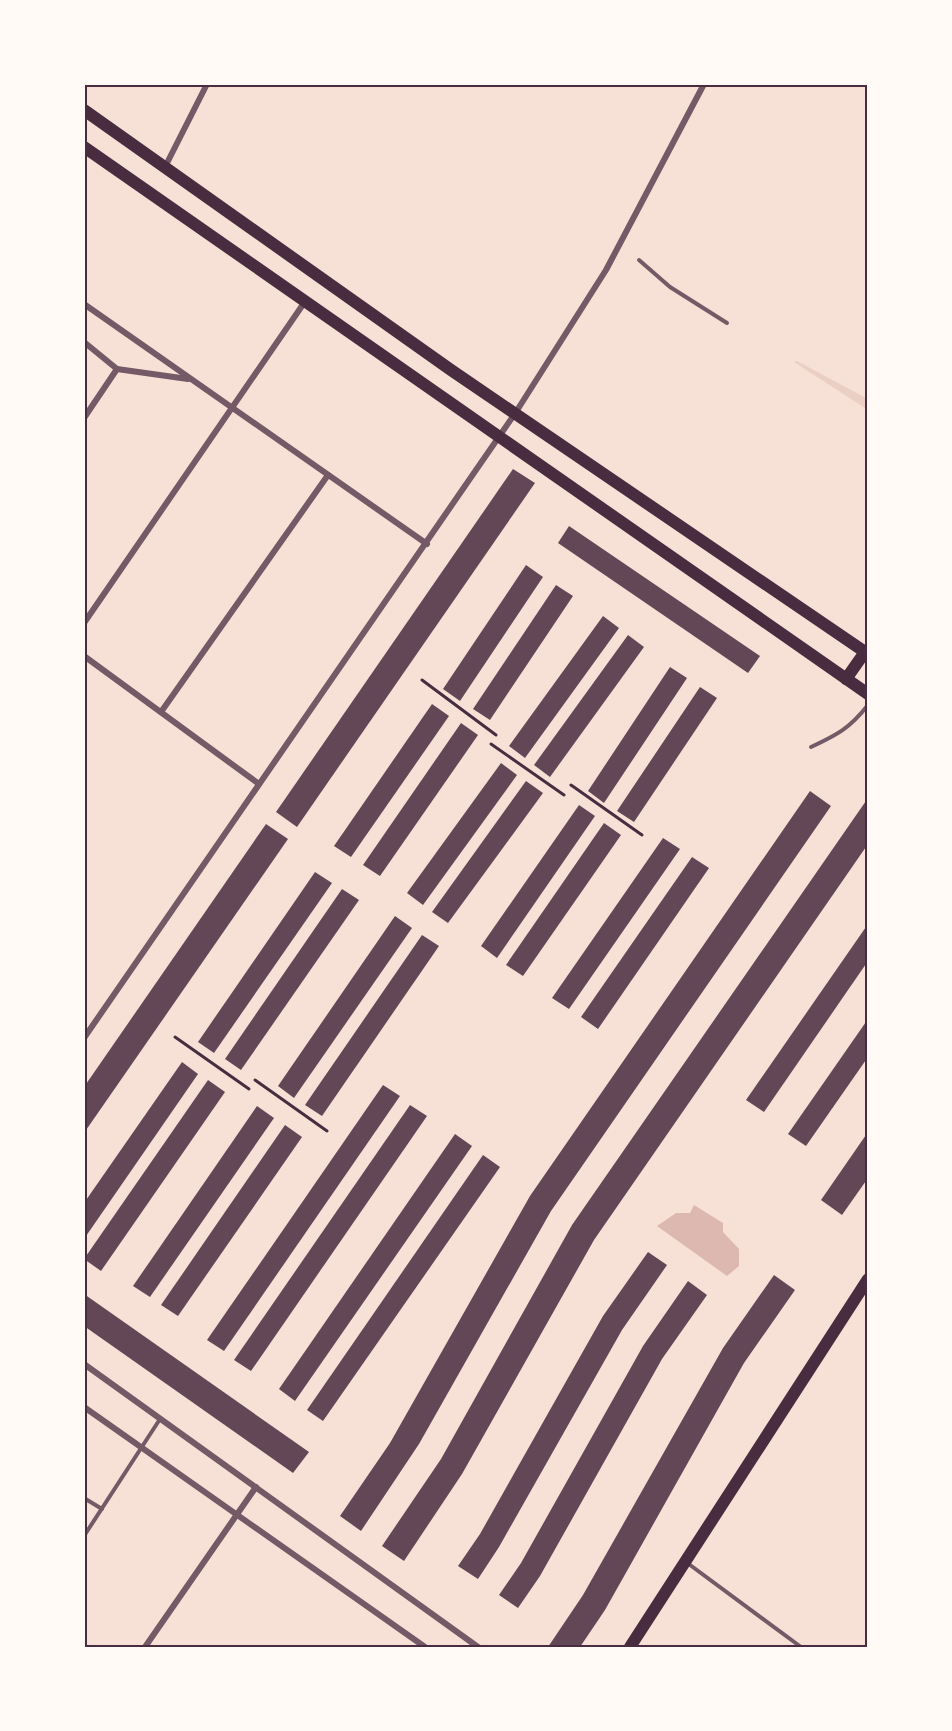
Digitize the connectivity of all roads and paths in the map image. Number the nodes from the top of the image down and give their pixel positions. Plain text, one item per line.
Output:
1 (207, 84) edge
2 (704, 84) edge
3 (84, 110) edge
4 (84, 147) edge
5 (165, 167) junction
6 (639, 260) dead end
7 (304, 303) junction
8 (84, 304) edge
9 (727, 323) dead end
10 (84, 342) edge
11 (117, 369) junction
12 (192, 380) junction
13 (232, 408) junction
14 (516, 412) junction
15 (84, 418) edge
16 (499, 438) junction
17 (328, 475) junction
18 (427, 544) junction
19 (84, 623) edge
20 (866, 653) edge
21 (84, 656) edge
22 (846, 679) junction
23 (422, 680) dead end
24 (868, 694) edge
25 (868, 705) edge
26 (161, 712) junction
27 (496, 735) dead end
28 (490, 744) dead end
29 (811, 747) dead end
30 (259, 784) junction
31 (571, 785) dead end
32 (564, 795) dead end
33 (642, 835) dead end
34 (175, 1037) dead end
35 (84, 1038) edge
36 (255, 1080) dead end
37 (249, 1089) dead end
38 (327, 1131) dead end
39 (868, 1279) edge
40 (84, 1364) edge
41 (84, 1407) edge
42 (160, 1419) junction
43 (142, 1449) junction
44 (256, 1487) junction
45 (84, 1498) edge
46 (102, 1509) junction
47 (237, 1515) junction
48 (84, 1536) edge
49 (686, 1562) junction
50 (145, 1647) edge
51 (425, 1647) edge
52 (478, 1647) edge
53 (630, 1647) edge
54 (801, 1647) edge

1 - 5 street
2 - 14 street
3 - 5 main road
4 - 7 main road
5 - 14 main road
6 - 9 lane
7 - 13 street
7 - 16 main road
8 - 12 street
10 - 11 street
11 - 12 street
11 - 15 street
12 - 13 street
13 - 17 street
13 - 19 street
14 - 16 street
14 - 20 main road
16 - 18 street
16 - 22 main road
17 - 18 street
17 - 26 street
18 - 30 street
20 - 22 main road
21 - 26 street
22 - 24 main road
23 - 27 path
25 - 29 lane
26 - 30 street
28 - 32 path
30 - 35 street
31 - 33 path
34 - 37 path
36 - 38 path
39 - 49 main road
40 - 42 street
41 - 43 street
42 - 43 lane
42 - 44 street
43 - 46 lane
43 - 47 street
44 - 47 street
44 - 52 street
45 - 46 lane
46 - 48 lane
47 - 50 street
47 - 51 street
49 - 53 main road
49 - 54 lane

